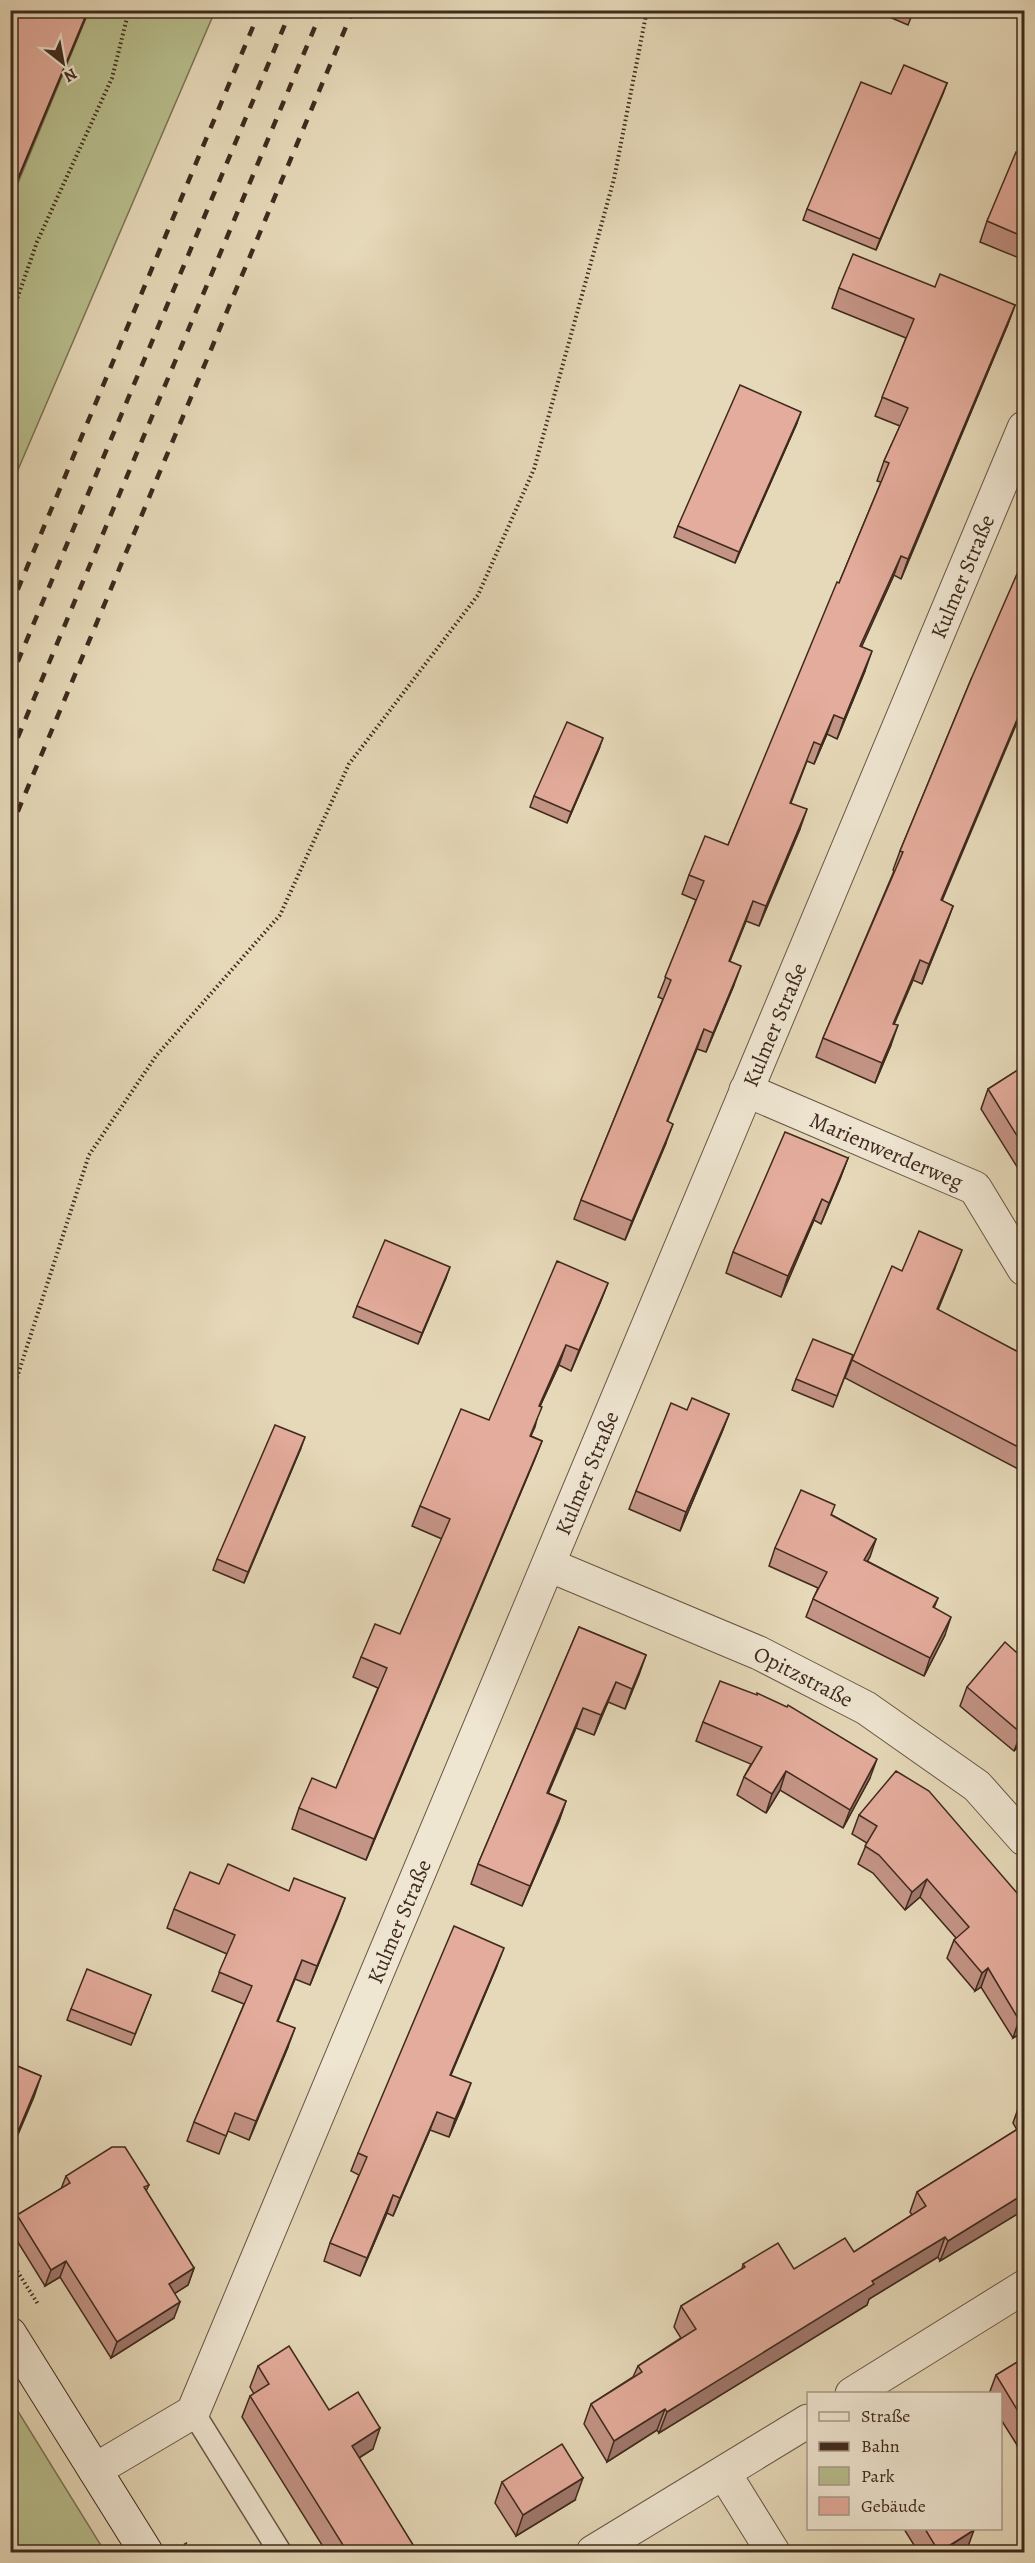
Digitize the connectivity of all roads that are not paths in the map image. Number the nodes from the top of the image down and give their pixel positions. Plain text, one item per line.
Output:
1 (1024, 428) edge
2 (746, 1090) junction
3 (1024, 1269) edge
4 (549, 1565) junction
5 (1024, 1839) edge
6 (1024, 2287) edge
7 (10, 2334) edge
8 (855, 2392) edge
9 (194, 2412) junction
10 (807, 2422) edge
11 (95, 2470) junction
12 (724, 2473) junction
13 (146, 2553) edge
14 (280, 2553) edge
15 (593, 2553) edge
16 (773, 2553) edge

1 - 2 street, Kulmer Straße
2 - 3 street, Marienwerderweg
2 - 4 street, Kulmer Straße
4 - 5 street, Opitzstraße
4 - 9 street, Kulmer Straße
6 - 8 street
7 - 11 street
9 - 11 street
9 - 14 lane
10 - 12 street
11 - 13 street
12 - 15 street
12 - 16 street

